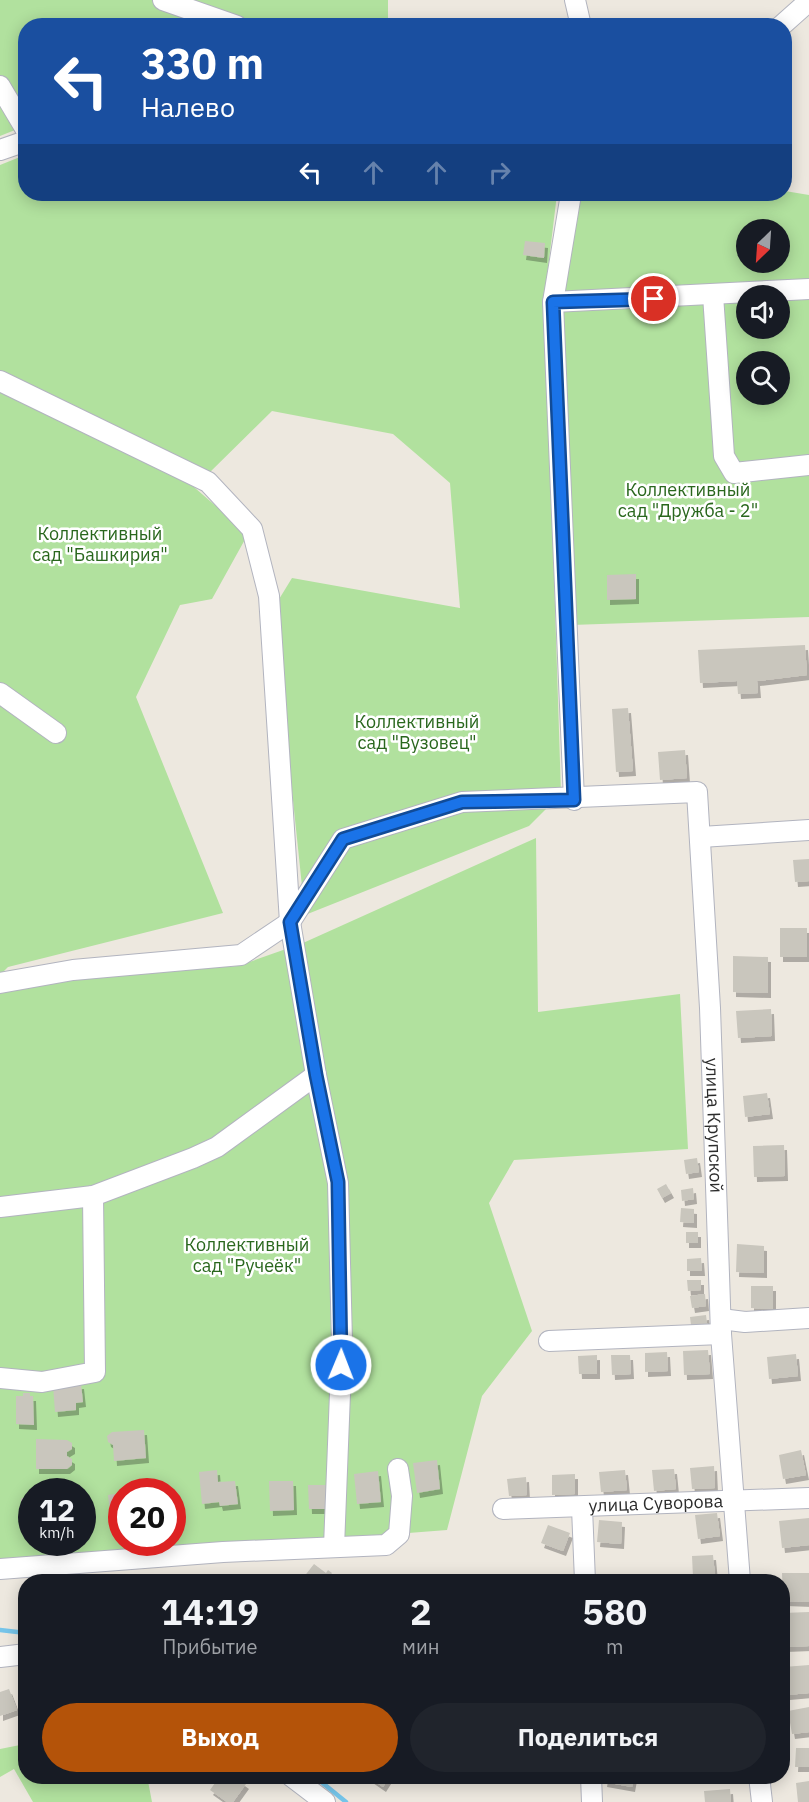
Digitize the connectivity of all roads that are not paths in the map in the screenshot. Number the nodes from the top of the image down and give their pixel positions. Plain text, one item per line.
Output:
1 (163, 0) edge
2 (575, 0) edge
3 (809, 1) edge
4 (214, 18) edge
5 (579, 18) edge
6 (790, 18) edge
7 (0, 86) edge
8 (18, 116) edge
9 (18, 144) edge
10 (0, 150) edge
11 (569, 201) edge
12 (809, 289) edge
13 (713, 295) junction
14 (553, 302) junction
15 (0, 381) edge
16 (809, 465) edge
17 (0, 693) edge
18 (56, 733) dead end
19 (574, 800) junction
20 (809, 830) edge
21 (701, 837) junction
22 (290, 922) junction
23 (0, 982) edge
24 (316, 1075) junction
25 (93, 1196) junction
26 (0, 1207) edge
27 (809, 1318) edge
28 (721, 1327) junction
29 (549, 1341) dead end
30 (0, 1378) edge
31 (398, 1469) dead end
32 (809, 1498) edge
33 (732, 1499) junction
34 (582, 1508) junction
35 (503, 1509) dead end
36 (334, 1547) junction
37 (0, 1569) edge
38 (585, 1574) edge
39 (739, 1574) edge
40 (18, 1655) edge
41 (0, 1657) edge
42 (301, 1784) edge
43 (591, 1784) edge
44 (760, 1784) edge
45 (325, 1802) edge
46 (592, 1802) edge
47 (762, 1802) edge

1 - 4 street
2 - 5 street
3 - 6 street
7 - 8 street
9 - 10 street
11 - 14 street
12 - 13 street
13 - 14 street
13 - 16 street
14 - 19 street
15 - 22 street
17 - 18 street
19 - 21 street, улица Крупской
19 - 22 street
20 - 21 street
21 - 28 street, улица Крупской
22 - 23 street
22 - 24 street
24 - 25 street
24 - 36 street
25 - 26 street
25 - 30 street
27 - 28 street
28 - 29 street
28 - 33 street, улица Крупской
31 - 36 street
32 - 33 street, улица Суворова
33 - 34 street, улица Суворова
33 - 39 street, улица Крупской
34 - 35 street, улица Суворова
34 - 38 street
36 - 37 street
40 - 41 street
42 - 45 street
43 - 46 street
44 - 47 street

